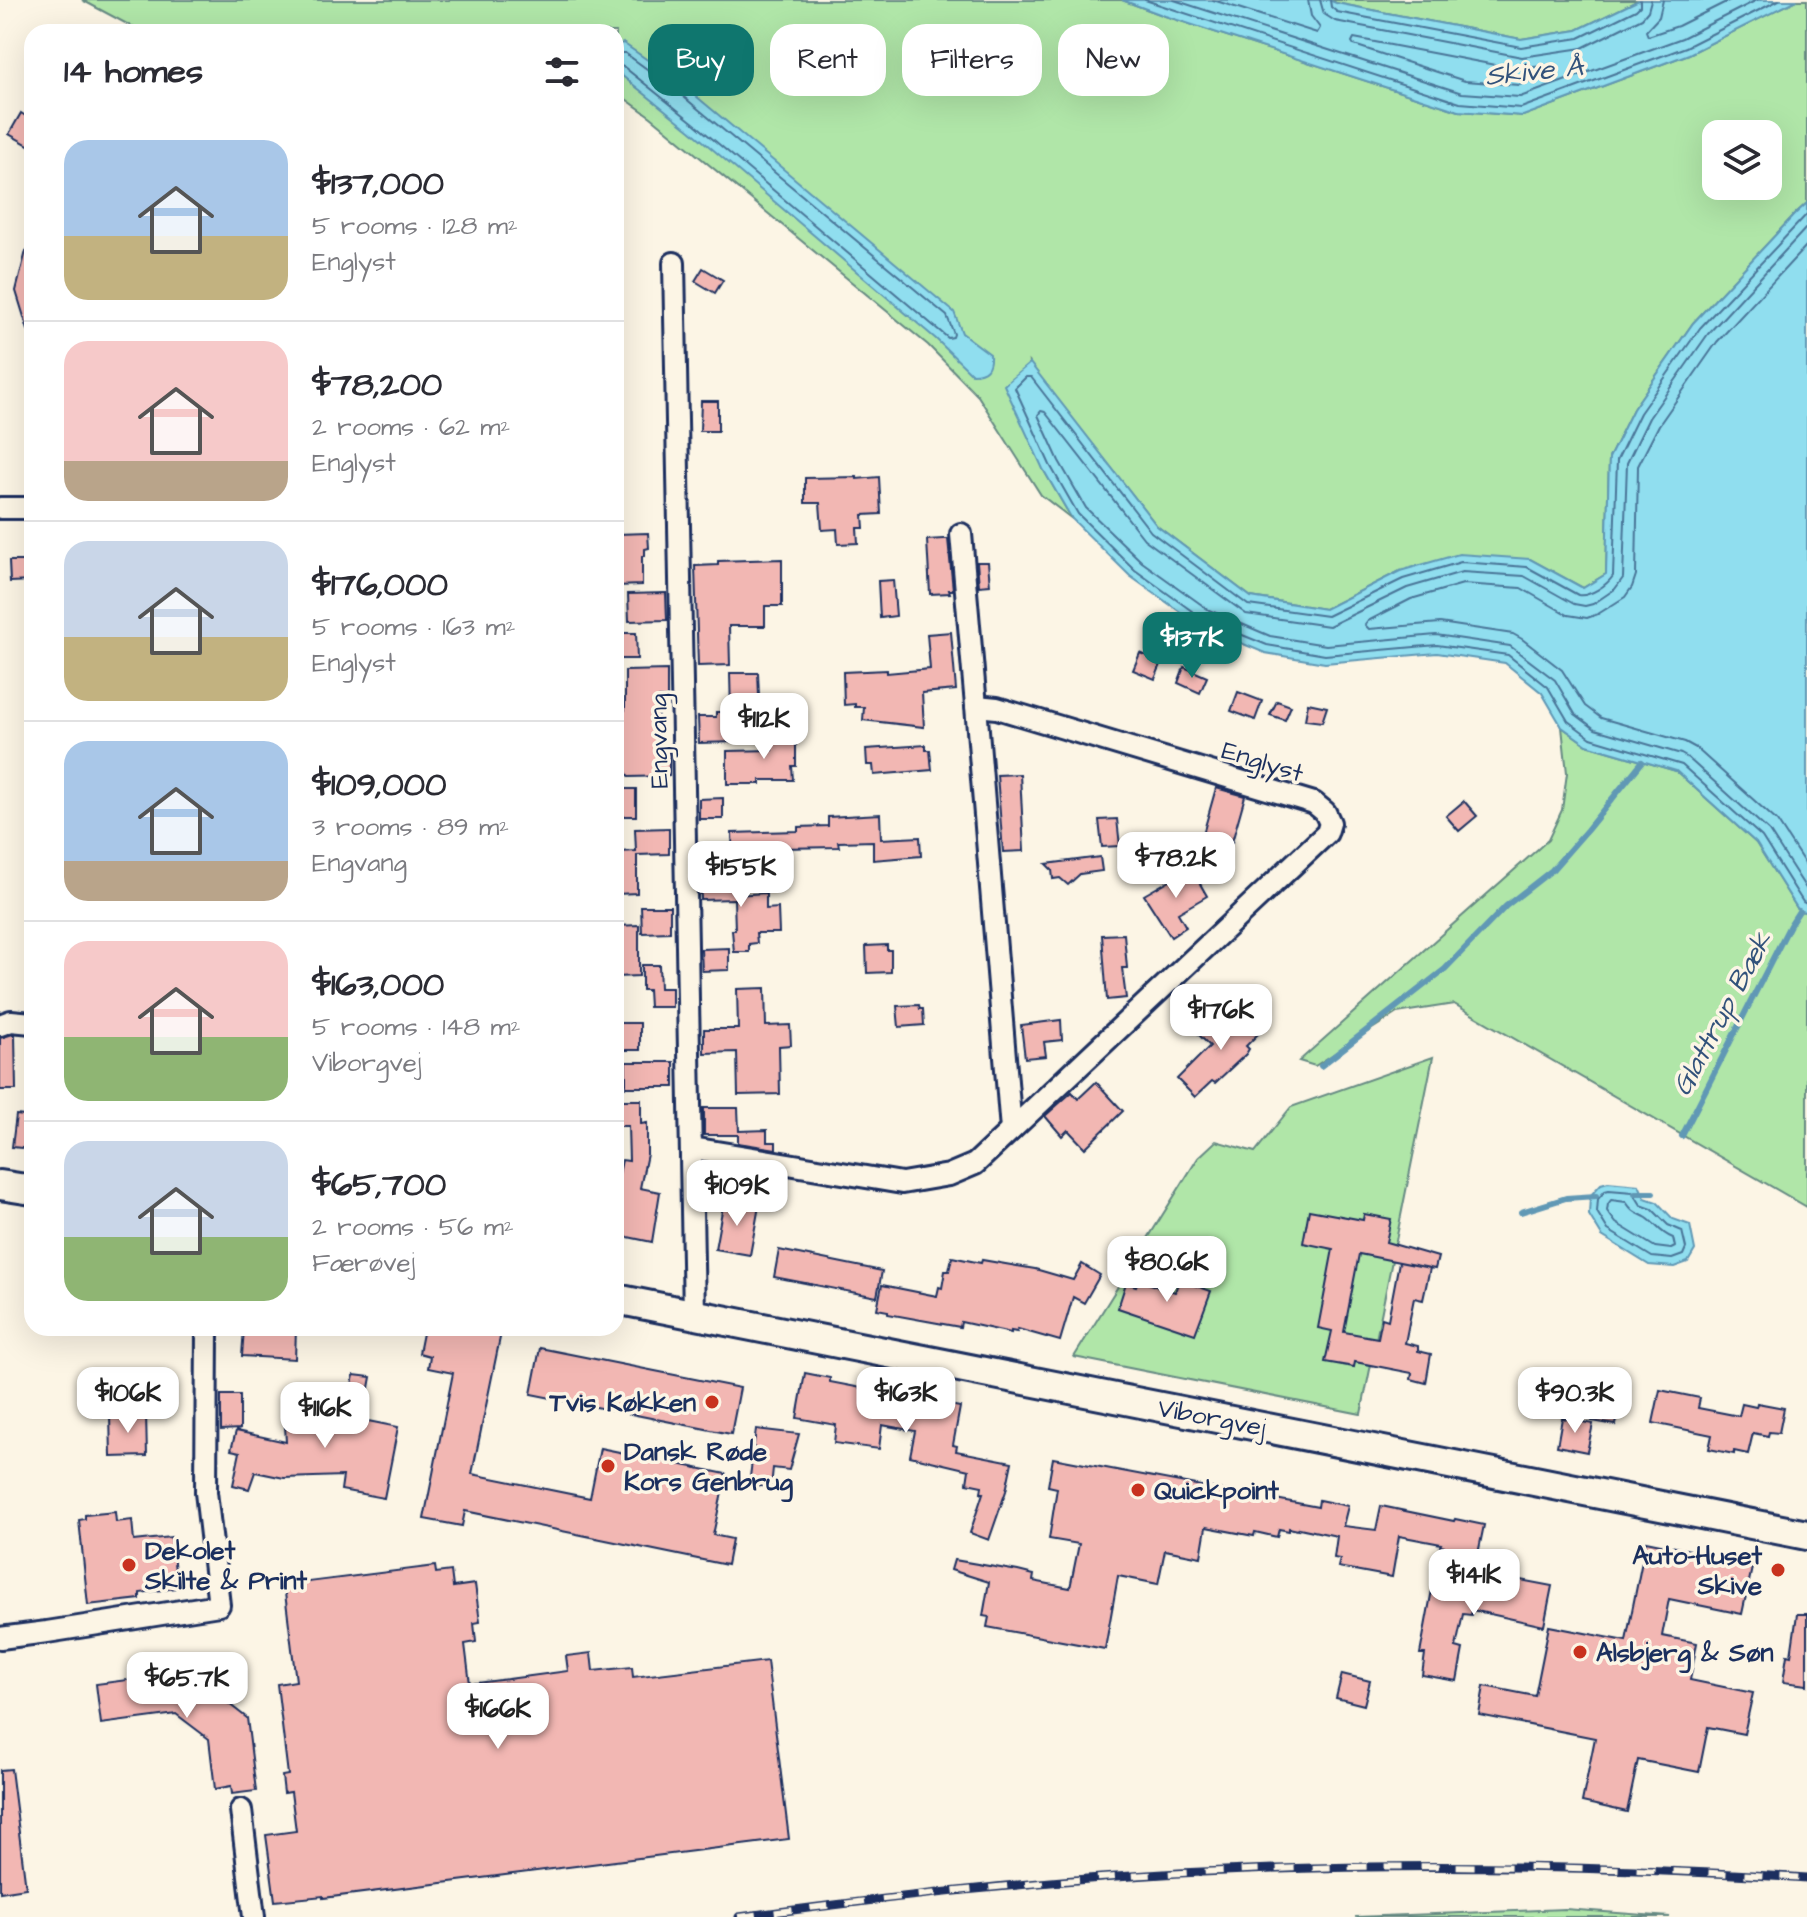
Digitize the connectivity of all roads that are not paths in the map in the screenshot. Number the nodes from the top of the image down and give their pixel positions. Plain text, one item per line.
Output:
1 (674, 263) dead end
2 (0, 508) edge
3 (24, 508) edge
4 (961, 534) dead end
5 (976, 706) junction
6 (24, 1022) edge
7 (0, 1025) edge
8 (1011, 1130) junction
9 (692, 1148) junction
10 (0, 1185) edge
11 (24, 1189) edge
12 (624, 1301) edge
13 (694, 1314) junction
14 (207, 1336) edge
15 (1807, 1535) edge
16 (0, 1638) edge
17 (241, 1810) dead end
18 (254, 1917) edge

1 - 9 street, Engvang
2 - 3 street
4 - 5 street
5 - 8 street
5 - 8 street, Englyst
6 - 7 street
8 - 9 street, Englyst
9 - 13 street, Engvang
10 - 11 street
12 - 13 street, Viborgvej
13 - 15 street, Viborgvej
14 - 16 street
17 - 18 street

